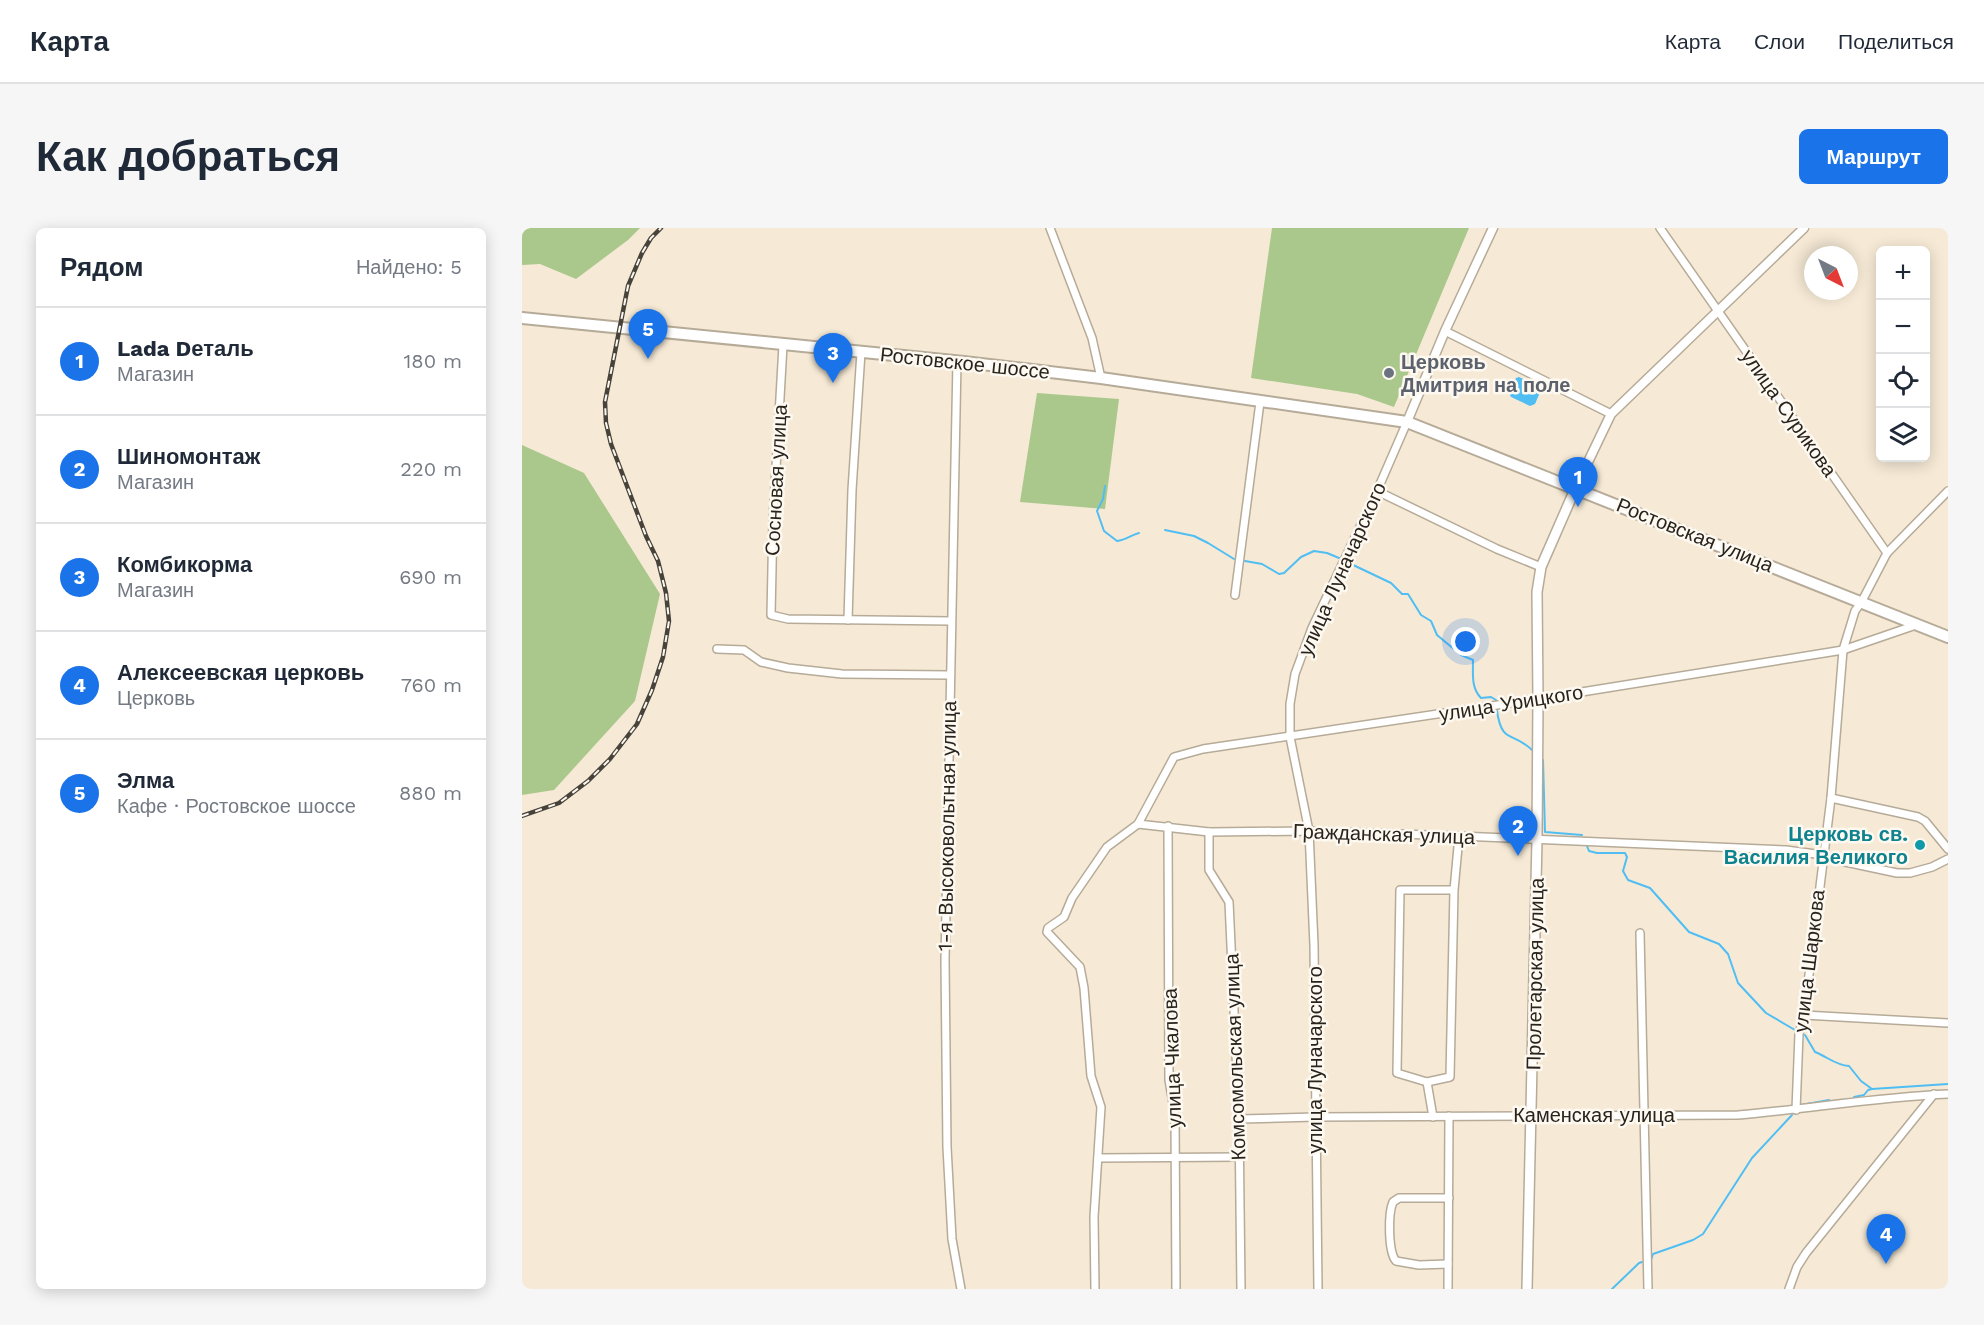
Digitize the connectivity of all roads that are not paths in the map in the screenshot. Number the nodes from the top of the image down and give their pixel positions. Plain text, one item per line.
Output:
1 (1050, 228) edge
2 (1493, 228) edge
3 (1660, 228) edge
4 (1804, 228) edge
5 (1719, 311) junction
6 (522, 318) edge
7 (1445, 331) junction
8 (783, 345) junction
9 (861, 352) junction
10 (957, 362) junction
11 (1101, 378) junction
12 (1260, 402) junction
13 (1611, 414) junction
14 (1407, 422) junction
15 (1576, 487) junction
16 (1377, 491) junction
17 (1948, 491) edge
18 (1887, 553) junction
19 (1540, 567) junction
20 (1235, 595) dead end
21 (1862, 601) junction
22 (848, 620) junction
23 (951, 621) junction
24 (1918, 624) junction
25 (1948, 637) edge
26 (717, 649) dead end
27 (1843, 650) junction
28 (949, 675) junction
29 (1538, 699) junction
30 (1290, 737) junction
31 (1831, 798) junction
32 (1138, 824) junction
33 (1168, 826) junction
34 (1309, 831) junction
35 (1209, 832) junction
36 (1459, 836) junction
37 (1537, 839) junction
38 (1948, 849) edge
39 (1823, 855) junction
40 (1948, 859) edge
41 (1454, 890) junction
42 (1640, 933) dead end
43 (1803, 1015) junction
44 (1948, 1023) edge
45 (1427, 1082) junction
46 (1934, 1094) junction
47 (1948, 1094) edge
48 (1796, 1110) junction
49 (1532, 1115) junction
50 (1642, 1115) junction
51 (1433, 1116) junction
52 (1449, 1116) junction
53 (1315, 1117) junction
54 (1239, 1119) junction
55 (1175, 1157) junction
56 (1240, 1157) junction
57 (1098, 1158) junction
58 (1449, 1198) junction
59 (1448, 1264) junction
60 (961, 1289) edge
61 (1095, 1289) edge
62 (1176, 1289) edge
63 (1241, 1289) edge
64 (1318, 1289) edge
65 (1448, 1289) edge
66 (1527, 1289) edge
67 (1648, 1289) edge
68 (1789, 1289) edge

1 - 11 street
2 - 7 street, улица Луначарского
3 - 5 street, улица Сурикова
4 - 5 street
5 - 13 street
5 - 18 street, улица Сурикова
6 - 8 main road, Ростовское шоссе
7 - 13 street
7 - 14 street, улица Луначарского
8 - 9 main road, Ростовское шоссе
8 - 22 street, Сосновая улица
9 - 10 main road, Ростовское шоссе
9 - 22 street
10 - 11 main road, Ростовское шоссе
10 - 23 street, 1-я Высоковольтная улица
11 - 12 main road, Ростовское шоссе
12 - 14 main road, Ростовское шоссе
12 - 20 street
13 - 15 street
14 - 15 main road, Ростовская улица
14 - 16 street, улица Луначарского
15 - 19 main road, Пролетарская улица
15 - 21 main road, Ростовская улица
16 - 19 street
16 - 30 street, улица Луначарского
17 - 18 street
18 - 21 street
19 - 29 main road, Пролетарская улица
21 - 24 main road, Ростовская улица
21 - 27 street, улица Шаркова
22 - 23 street
23 - 28 street, 1-я Высоковольтная улица
24 - 25 main road, Ростовская улица
24 - 27 street, улица Урицкого
26 - 28 street
27 - 29 street, улица Урицкого
27 - 31 street, улица Шаркова
28 - 60 street, 1-я Высоковольтная улица
29 - 30 street, улица Урицкого
29 - 37 main road, Пролетарская улица
30 - 32 street, улица Урицкого
30 - 34 street, улица Луначарского
31 - 38 street
31 - 39 street, улица Шаркова
32 - 33 street, Гражданская улица
32 - 57 street
33 - 35 street, Гражданская улица
33 - 55 street, улица Чкалова
34 - 35 street, Гражданская улица
34 - 36 street, Гражданская улица
34 - 53 street, улица Луначарского
35 - 54 street, Комсомольская улица
36 - 37 street, Гражданская улица
36 - 41 street
37 - 39 street, Гражданская улица
37 - 49 main road, Пролетарская улица
39 - 40 street, Гражданская улица
39 - 43 street, улица Шаркова
41 - 45 street
41 - 45 street
42 - 50 street
43 - 44 street
43 - 48 street, улица Шаркова
45 - 51 street
46 - 47 street, Каменская улица
46 - 48 street, Каменская улица
46 - 68 street
48 - 50 street, Каменская улица
49 - 50 street, Каменская улица
49 - 52 street, Каменская улица
49 - 66 main road, Пролетарская улица
50 - 67 street
51 - 52 street, Каменская улица
51 - 53 street, Каменская улица
52 - 58 street
53 - 54 street, Каменская улица
53 - 64 street, улица Луначарского
54 - 56 street, Комсомольская улица
55 - 56 street
55 - 57 street
55 - 62 street, улица Чкалова
56 - 63 street, Комсомольская улица
57 - 61 street
58 - 59 street
58 - 59 street
59 - 65 street

